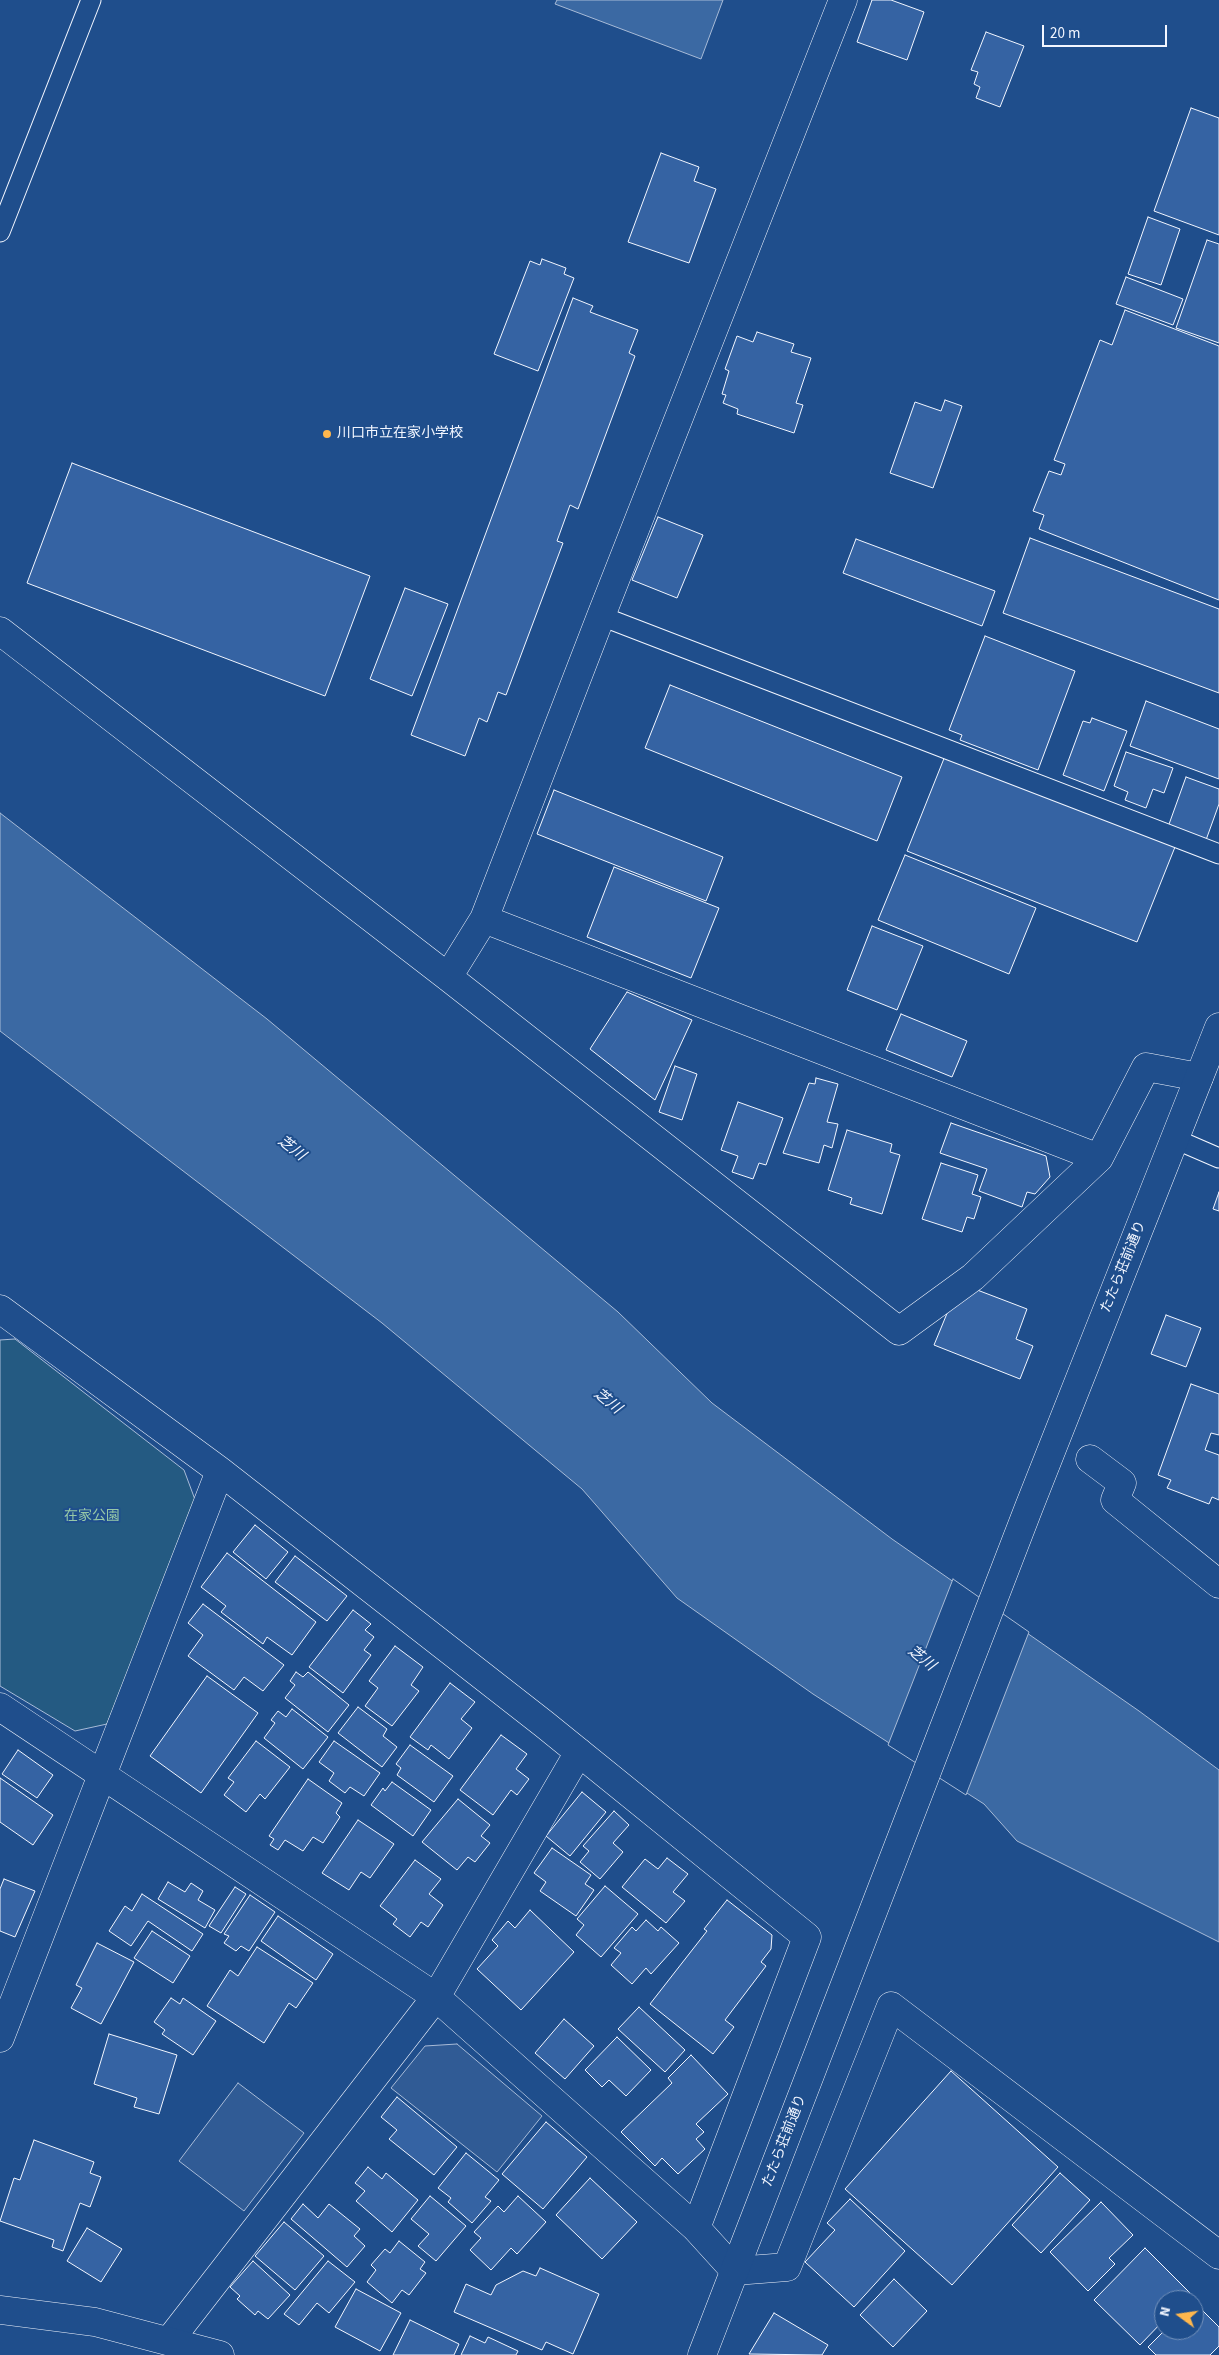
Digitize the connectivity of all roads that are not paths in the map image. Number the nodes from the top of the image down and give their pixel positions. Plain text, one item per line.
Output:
1 (91, 0) edge
2 (843, 0) edge
3 (0, 232) edge
4 (601, 616) junction
5 (0, 631) edge
6 (1219, 854) edge
7 (484, 920) junction
8 (448, 977) junction
9 (1219, 1027) edge
10 (1199, 1077) junction
11 (1175, 1139) junction
12 (1099, 1158) junction
13 (1219, 1158) edge
14 (0, 1309) edge
15 (1090, 1459) dead end
16 (220, 1470) junction
17 (1219, 1584) edge
18 (0, 1707) edge
19 (579, 1752) junction
20 (101, 1773) junction
21 (436, 1997) junction
22 (0, 2038) edge
23 (696, 2228) junction
24 (1219, 2255) edge
25 (735, 2272) junction
26 (0, 2310) edge
27 (169, 2341) junction
28 (220, 2355) edge
29 (702, 2355) edge

1 - 3 lane
2 - 4 street
4 - 6 lane
4 - 7 street
5 - 8 street
7 - 8 street
7 - 12 street
8 - 12 street
9 - 10 street, たたら荘前通り
10 - 11 street, たたら荘前通り
10 - 12 street
11 - 13 lane
11 - 25 street, たたら荘前通り
14 - 16 street
15 - 17 street
16 - 19 street
16 - 20 street
18 - 20 street
19 - 21 street
19 - 23 street
20 - 21 street
20 - 22 street
21 - 23 street
21 - 27 street
23 - 25 street
24 - 25 street
25 - 29 street, たたら荘前通り
26 - 27 street
27 - 28 street

